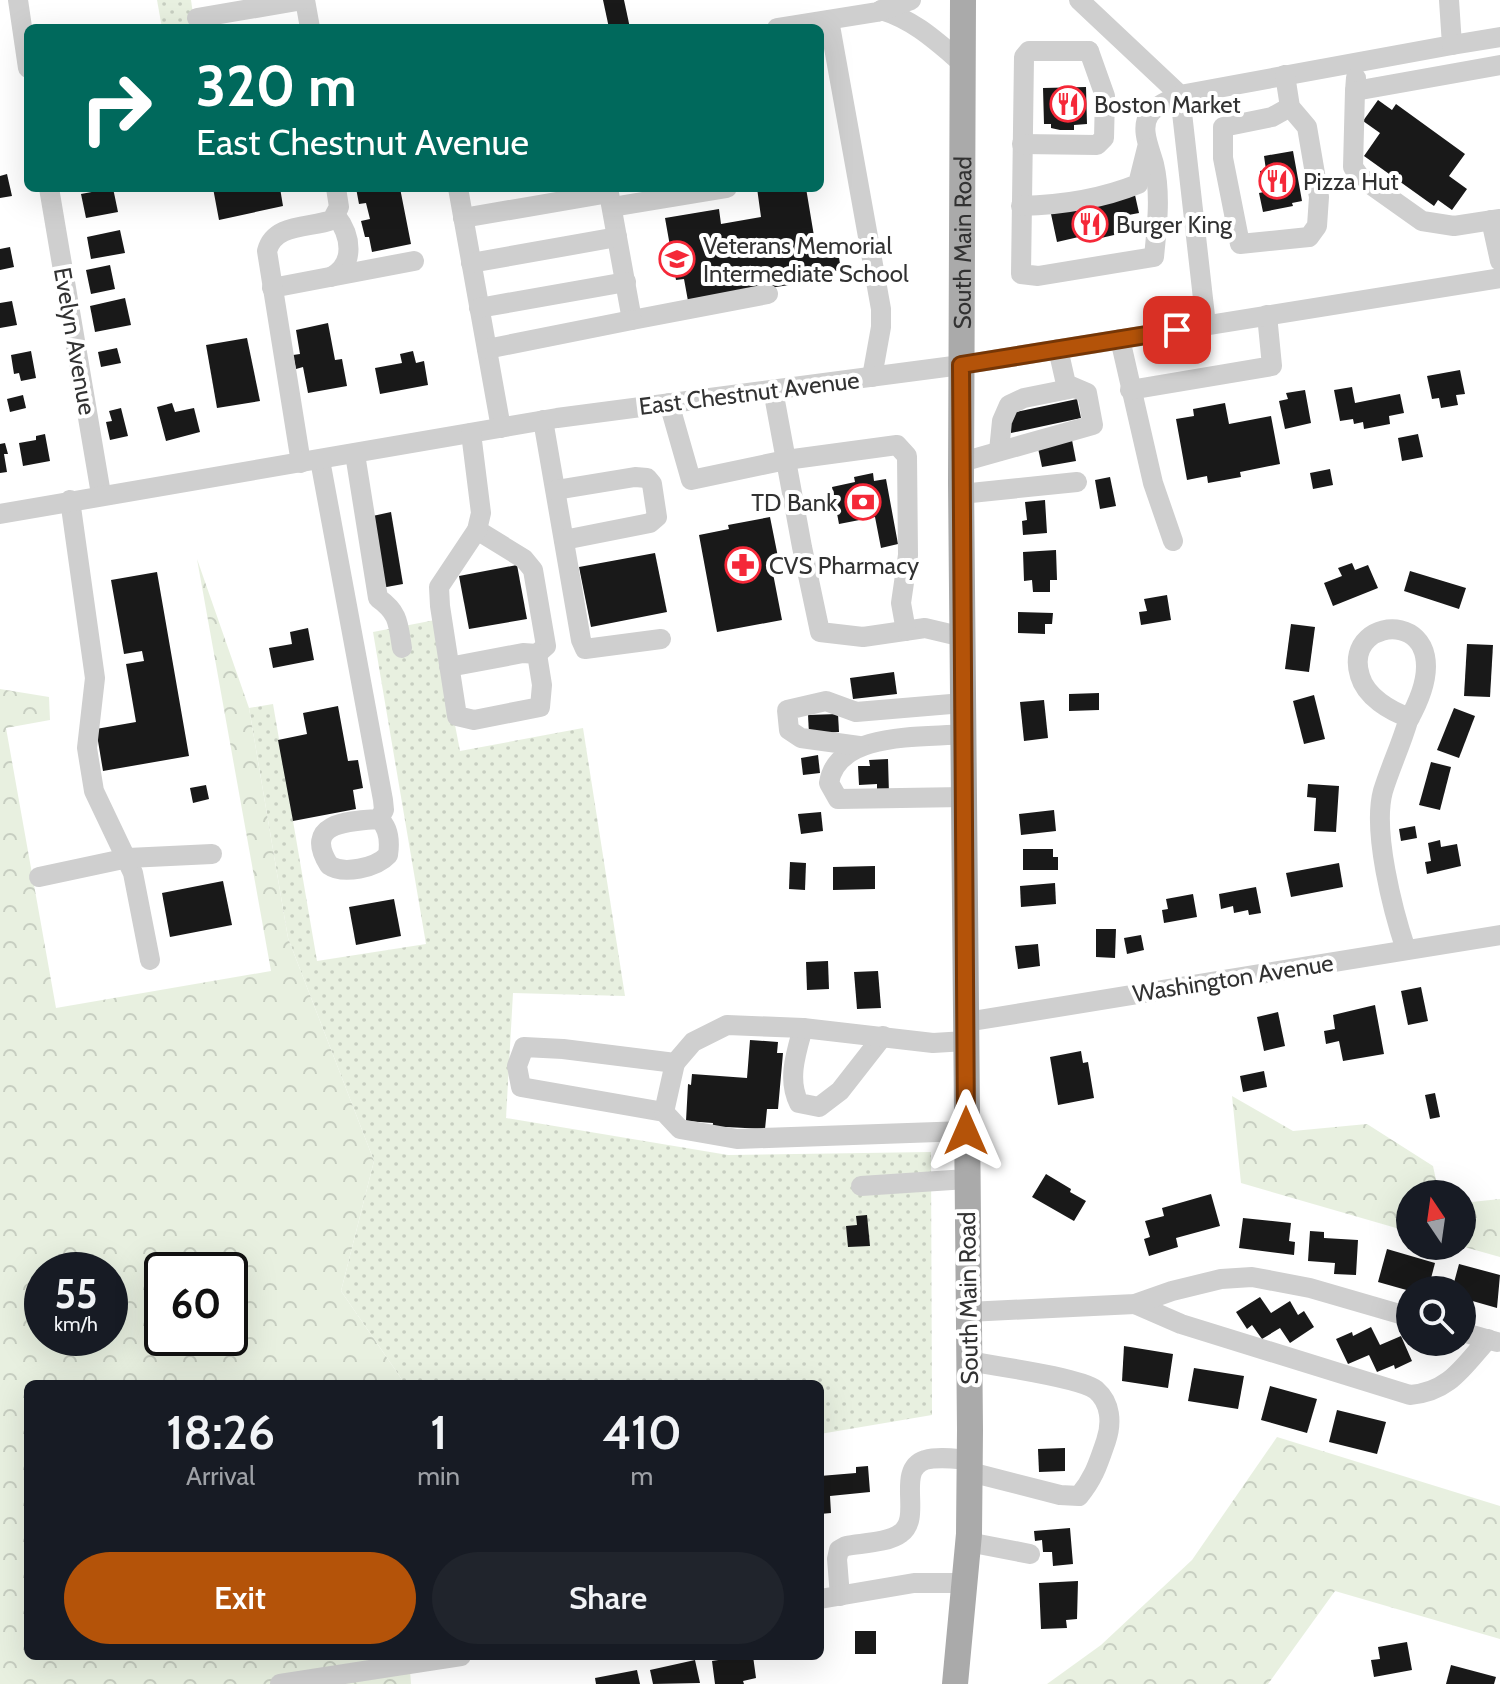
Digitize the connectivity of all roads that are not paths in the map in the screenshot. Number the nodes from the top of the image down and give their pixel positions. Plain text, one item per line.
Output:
1 (18, 0) edge
2 (304, 0) edge
3 (911, 0) edge
4 (963, 0) edge
5 (1079, 0) edge
6 (1449, 0) edge
7 (881, 10) junction
8 (197, 18) dead end
9 (829, 20) junction
10 (309, 24) edge
11 (803, 24) edge
12 (1108, 27) junction
13 (1500, 37) edge
14 (24, 41) edge
15 (1452, 45) junction
16 (1089, 51) junction
17 (1356, 62) junction
18 (962, 63) junction
19 (1500, 65) edge
20 (1285, 75) junction
21 (1355, 91) junction
22 (1180, 95) junction
23 (1290, 107) junction
24 (1022, 144) junction
25 (1147, 144) junction
26 (50, 192) edge
27 (337, 192) edge
28 (459, 192) edge
29 (668, 192) edge
30 (610, 196) edge
31 (1021, 206) junction
32 (336, 216) junction
33 (463, 218) junction
34 (1496, 220) edge
35 (617, 237) junction
36 (414, 261) dead end
37 (1500, 261) edge
38 (471, 263) junction
39 (331, 277) junction
40 (1500, 278) edge
41 (626, 282) junction
42 (272, 288) junction
43 (768, 294) dead end
44 (479, 308) junction
45 (1267, 315) junction
46 (632, 320) junction
47 (1206, 325) junction
48 (1120, 339) junction
49 (487, 349) junction
50 (1058, 349) junction
51 (961, 365) junction
52 (872, 377) junction
53 (1074, 388) junction
54 (773, 390) junction
55 (1130, 390) junction
56 (669, 403) junction
57 (543, 420) junction
58 (501, 428) junction
59 (471, 433) junction
60 (999, 451) junction
61 (355, 454) junction
62 (786, 460) junction
63 (310, 461) junction
64 (962, 462) junction
65 (1077, 482) dead end
66 (556, 490) junction
67 (101, 494) junction
68 (961, 494) junction
69 (70, 500) junction
70 (0, 514) edge
71 (477, 530) junction
72 (564, 540) junction
73 (1173, 541) dead end
74 (906, 631) junction
75 (963, 637) junction
76 (661, 639) dead end
77 (402, 648) dead end
78 (537, 654) junction
79 (449, 667) junction
80 (963, 703) junction
81 (1410, 718) dead end
82 (964, 734) junction
83 (859, 746) junction
84 (964, 797) junction
85 (379, 819) dead end
86 (212, 854) dead end
87 (128, 858) junction
88 (39, 877) dead end
89 (1500, 935) edge
90 (1406, 950) junction
91 (150, 960) dead end
92 (803, 1028) junction
93 (966, 1032) junction
94 (883, 1036) junction
95 (675, 1063) junction
96 (664, 1112) junction
97 (966, 1131) junction
98 (967, 1179) junction
99 (861, 1186) dead end
100 (1135, 1304) junction
101 (968, 1312) junction
102 (1396, 1313) edge
103 (1494, 1341) edge
104 (969, 1361) junction
105 (970, 1466) junction
106 (968, 1542) junction
107 (1030, 1554) dead end
108 (965, 1583) junction
109 (830, 1598) edge
110 (435, 1660) edge
111 (280, 1684) edge
112 (955, 1684) edge

1 - 14 street
2 - 8 street
2 - 10 street
3 - 7 street
4 - 18 main road, South Main Road
5 - 12 street
6 - 15 street
7 - 9 street
7 - 18 street
9 - 11 street
9 - 52 street
12 - 16 street
12 - 22 street
13 - 15 street
15 - 17 street
16 - 24 street
16 - 24 street
17 - 20 street
17 - 21 street
18 - 51 main road, South Main Road
19 - 21 street
20 - 22 street
20 - 23 street
21 - 34 street
22 - 25 street
22 - 47 street
23 - 23 street
24 - 31 street
25 - 31 street
25 - 31 street
26 - 67 street, Evelyn Avenue
27 - 32 street
28 - 33 street
29 - 30 street
30 - 33 street
30 - 35 street
32 - 39 street
32 - 42 street
33 - 38 street
34 - 37 street
35 - 38 street
35 - 41 street
36 - 39 street
38 - 44 street
39 - 42 street
40 - 45 street, East Chestnut Avenue
41 - 44 street
41 - 46 street
42 - 63 street
43 - 46 street
44 - 49 street
45 - 47 street, East Chestnut Avenue
45 - 55 street
46 - 49 street
47 - 48 street, East Chestnut Avenue
48 - 50 street, East Chestnut Avenue
48 - 55 street
49 - 58 street
50 - 51 street, East Chestnut Avenue
50 - 53 street
51 - 52 street, East Chestnut Avenue
51 - 64 main road, South Main Road
52 - 54 street, East Chestnut Avenue
53 - 60 street
53 - 60 street
54 - 56 street, East Chestnut Avenue
54 - 62 street
55 - 73 street
56 - 57 street, East Chestnut Avenue
56 - 62 street
57 - 58 street, East Chestnut Avenue
57 - 66 street
58 - 59 street, East Chestnut Avenue
59 - 61 street, East Chestnut Avenue
59 - 71 street
60 - 64 street
61 - 63 street, East Chestnut Avenue
61 - 77 street
62 - 74 street
62 - 74 street
63 - 67 street, East Chestnut Avenue
63 - 85 street
64 - 68 main road, South Main Road
65 - 68 street
66 - 72 street
66 - 72 street
67 - 69 street, East Chestnut Avenue
68 - 75 main road, South Main Road
69 - 70 street, East Chestnut Avenue
69 - 87 street
71 - 78 street
71 - 79 street
72 - 76 street
74 - 75 street
75 - 80 main road, South Main Road
78 - 79 street
78 - 79 street
80 - 82 main road, South Main Road
80 - 83 street
81 - 90 street
82 - 83 street
82 - 84 main road, South Main Road
83 - 84 street
84 - 93 main road, South Main Road
86 - 87 street
87 - 88 street
87 - 91 street
89 - 90 street, Washington Avenue
90 - 93 street, Washington Avenue
92 - 94 street, Washington Avenue
92 - 94 street
92 - 95 street, Washington Avenue
93 - 94 street, Washington Avenue
93 - 97 main road, South Main Road
95 - 96 street
95 - 96 street
96 - 97 street
97 - 98 main road, South Main Road
98 - 99 street
98 - 101 main road, South Main Road
100 - 101 street
100 - 102 street
100 - 103 street
101 - 104 main road, South Main Road
104 - 105 main road, South Main Road
104 - 105 street
105 - 106 main road, South Main Road
105 - 109 street
106 - 107 street
106 - 108 main road, South Main Road
108 - 109 street
108 - 112 main road, South Main Road
110 - 111 street

